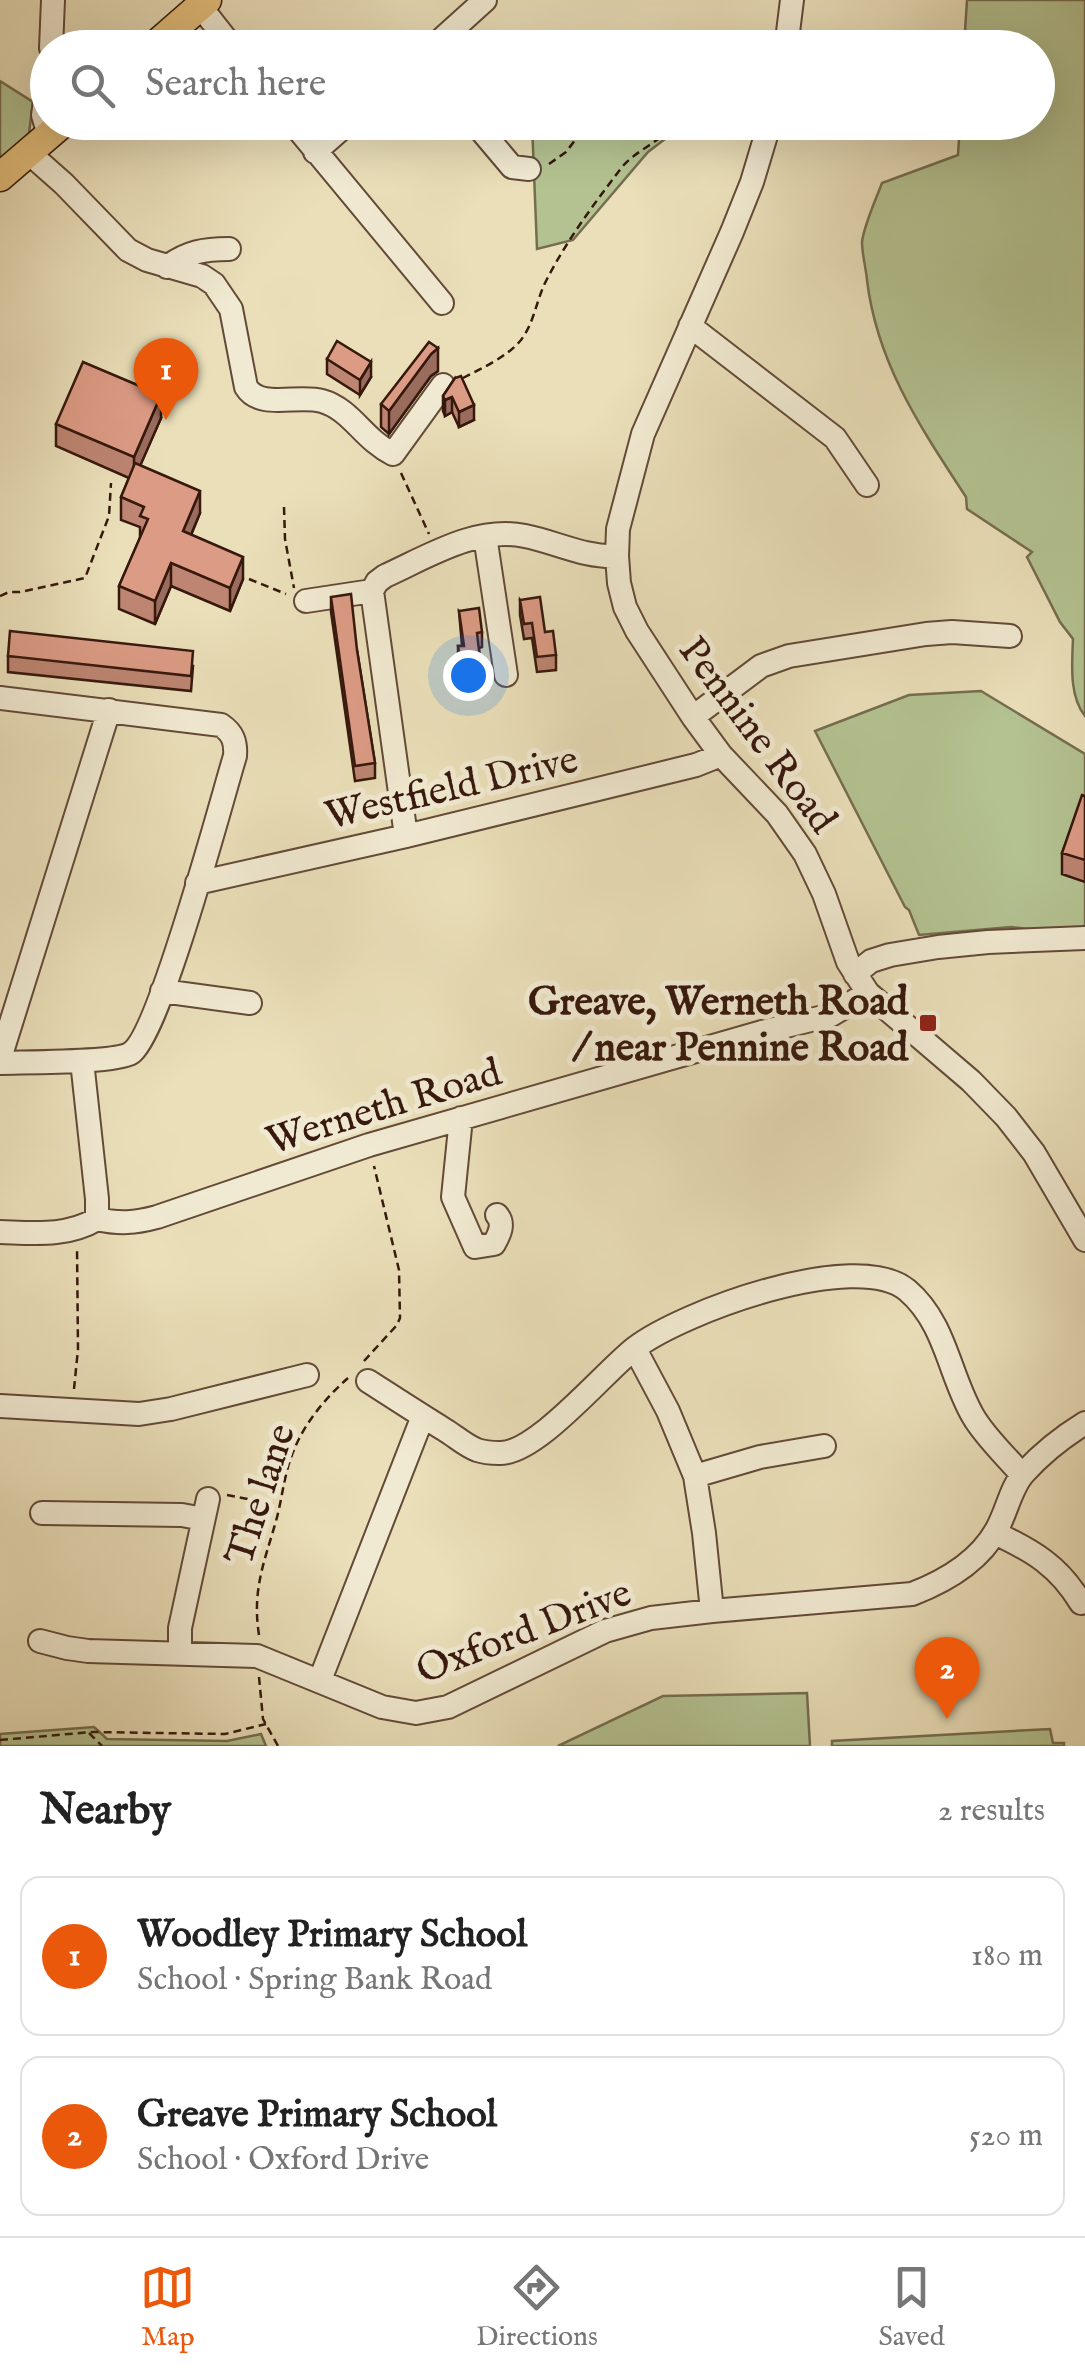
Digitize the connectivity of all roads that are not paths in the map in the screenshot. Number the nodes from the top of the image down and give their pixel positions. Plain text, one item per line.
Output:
1 (54, 0) edge
2 (485, 0) edge
3 (792, 0) edge
4 (204, 3) edge
5 (52, 30) edge
6 (173, 30) edge
7 (221, 30) edge
8 (452, 30) edge
9 (788, 30) edge
10 (43, 140) edge
11 (48, 140) edge
12 (306, 140) edge
13 (328, 140) edge
14 (489, 140) edge
15 (765, 140) edge
16 (315, 152) junction
17 (528, 168) road end
18 (0, 177) edge
19 (229, 250) dead end
20 (167, 267) junction
21 (442, 303) dead end
22 (690, 326) junction
23 (443, 385) road end
24 (867, 485) dead end
25 (485, 536) junction
26 (616, 556) junction
27 (372, 591) junction
28 (300, 598) road end
29 (1010, 636) dead end
30 (506, 675) dead end
31 (0, 698) edge
32 (109, 710) junction
33 (693, 717) junction
34 (721, 756) junction
35 (406, 836) junction
36 (197, 884) junction
37 (1085, 938) edge
38 (862, 983) junction
39 (162, 991) junction
40 (250, 1003) dead end
41 (0, 1060) edge
42 (82, 1061) junction
43 (461, 1118) junction
44 (497, 1215) dead end
45 (96, 1218) junction
46 (0, 1232) edge
47 (1085, 1240) edge
48 (635, 1348) junction
49 (361, 1372) road end
50 (307, 1374) dead end
51 (0, 1406) edge
52 (422, 1416) junction
53 (1085, 1423) edge
54 (824, 1446) dead end
55 (1022, 1474) junction
56 (695, 1476) junction
57 (42, 1513) dead end
58 (996, 1533) junction
59 (1081, 1603) dead end
60 (712, 1611) junction
61 (40, 1641) dead end
62 (180, 1653) junction
63 (320, 1680) junction

1 - 5 street
2 - 8 street
3 - 9 street
4 - 6 main road
4 - 7 street
10 - 18 main road
11 - 20 street
12 - 16 street
13 - 16 street
14 - 17 street
15 - 22 street, Pennine Road
16 - 21 street
19 - 20 street
20 - 23 street
22 - 24 street
22 - 26 street, Pennine Road
25 - 26 street
25 - 27 street
25 - 30 street
26 - 33 street, Pennine Road
27 - 28 street
27 - 35 street
29 - 33 street
31 - 32 street
32 - 36 street
32 - 41 street
33 - 34 street, Pennine Road
34 - 35 street, Westfield Drive
34 - 38 street, Pennine Road
35 - 36 street, Westfield Drive
36 - 39 street
37 - 38 street, Werneth Road
38 - 43 street, Werneth Road
38 - 47 street
39 - 40 street
39 - 42 street
41 - 42 street
42 - 45 street
43 - 44 street
43 - 45 street, Werneth Road
45 - 46 street
48 - 52 street
48 - 55 street
48 - 56 street
49 - 52 street
50 - 51 street
52 - 63 street
53 - 55 street, Oxford Drive
54 - 56 street
55 - 58 street, Oxford Drive
56 - 60 street
57 - 62 street
58 - 59 street
58 - 60 street, Oxford Drive
60 - 63 street, Oxford Drive
61 - 62 street, Oxford Drive
62 - 63 street, Oxford Drive

